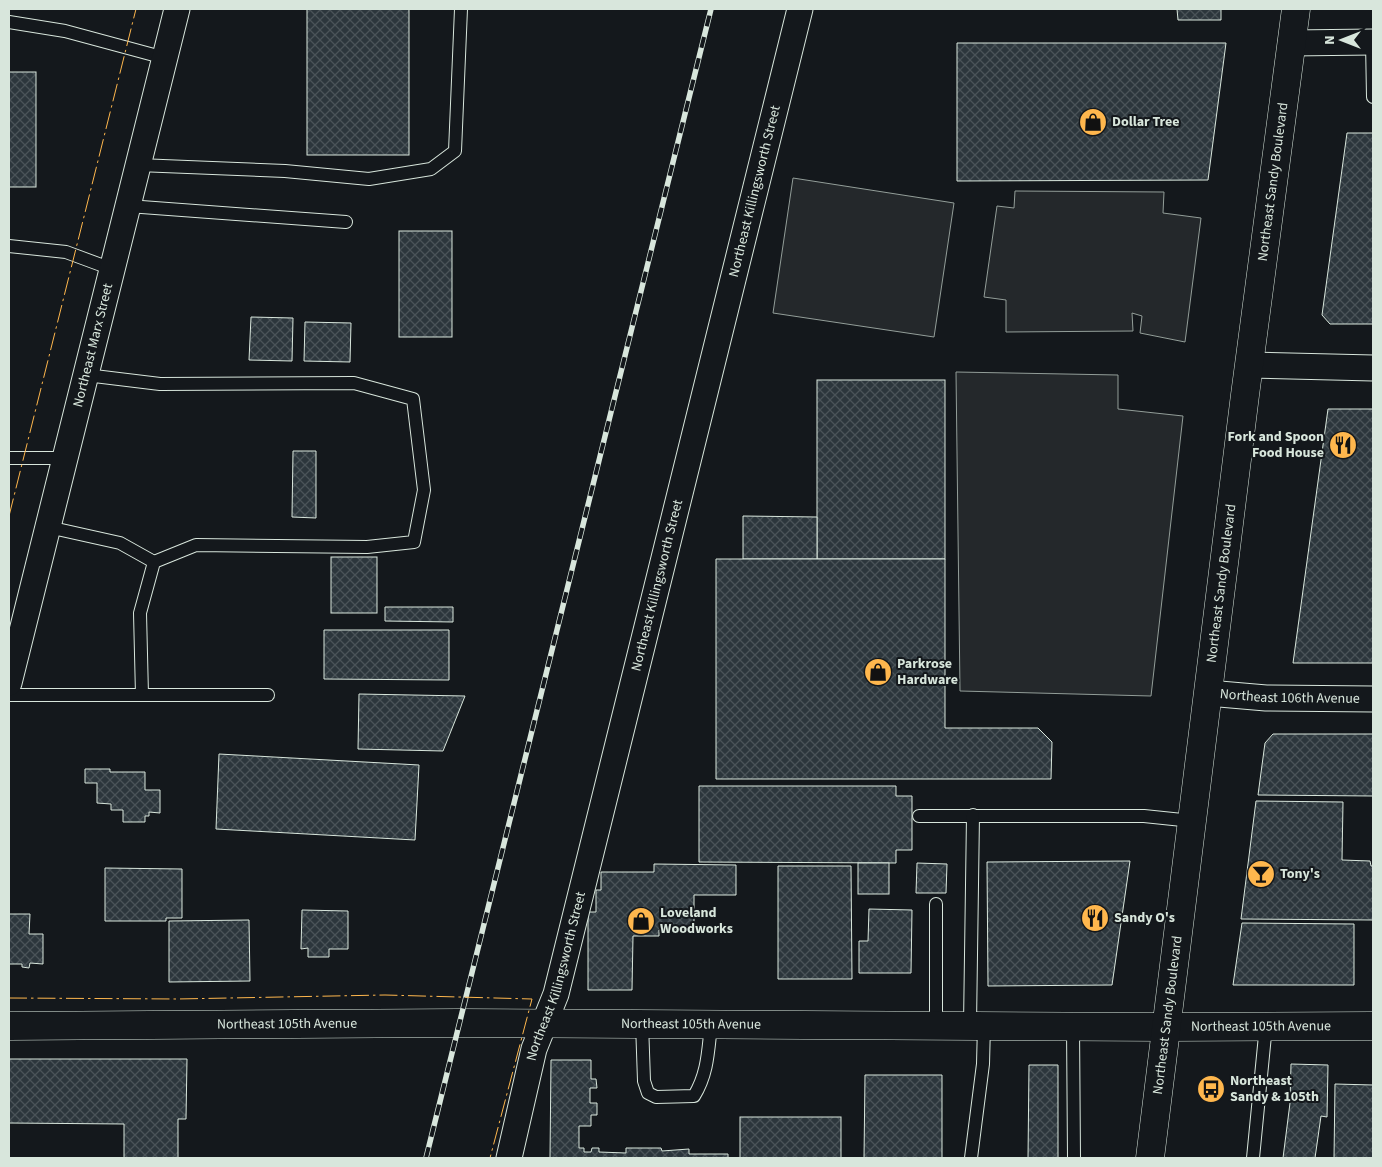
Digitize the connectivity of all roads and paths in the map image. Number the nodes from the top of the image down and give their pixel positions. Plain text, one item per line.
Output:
1 (177, 9) edge
2 (461, 9) edge
3 (800, 9) edge
4 (1296, 9) edge
5 (9, 22) edge
6 (1373, 42) edge
7 (1291, 43) junction
8 (165, 58) junction
9 (1373, 97) edge
10 (138, 165) junction
11 (128, 206) junction
12 (346, 222) dead end
13 (9, 246) edge
14 (112, 269) junction
15 (1249, 365) junction
16 (1373, 368) edge
17 (86, 375) junction
18 (9, 458) edge
19 (65, 458) junction
20 (48, 527) junction
21 (154, 562) junction
22 (9, 683) edge
23 (1208, 693) junction
24 (9, 695) edge
25 (142, 695) junction
26 (268, 695) dead end
27 (1373, 699) edge
28 (973, 815) junction
29 (919, 816) dead end
30 (1192, 821) junction
31 (936, 904) dead end
32 (545, 1022) junction
33 (642, 1023) junction
34 (711, 1025) junction
35 (936, 1025) junction
36 (977, 1025) junction
37 (1266, 1025) junction
38 (9, 1026) edge
39 (1073, 1026) junction
40 (1373, 1026) edge
41 (1166, 1027) junction
42 (509, 1158) edge
43 (972, 1158) edge
44 (1074, 1158) edge
45 (1150, 1158) edge
46 (1253, 1158) edge

1 - 8 street, Northeast Marx Street
2 - 10 lane
3 - 32 street, Northeast Killingsworth Street
4 - 7 street, Northeast Sandy Boulevard
5 - 8 lane
6 - 7 street
6 - 9 lane
7 - 15 street, Northeast Sandy Boulevard
8 - 10 street, Northeast Marx Street
10 - 11 street, Northeast Marx Street
11 - 12 lane
11 - 14 street, Northeast Marx Street
13 - 14 lane
14 - 17 street, Northeast Marx Street
15 - 16 street
15 - 23 street, Northeast Sandy Boulevard
17 - 19 street, Northeast Marx Street
17 - 21 lane
18 - 19 lane
19 - 20 street, Northeast Marx Street
20 - 21 lane
20 - 22 street, Northeast Marx Street
21 - 25 lane
23 - 27 street, Northeast 106th Avenue
23 - 30 street, Northeast Sandy Boulevard
24 - 25 lane
25 - 26 lane
28 - 29 lane
28 - 30 lane
28 - 36 lane
30 - 41 street, Northeast Sandy Boulevard
31 - 35 lane
32 - 33 street, Northeast 105th Avenue
32 - 38 street, Northeast 105th Avenue
32 - 42 street, Northeast Killingsworth Street
33 - 34 street, Northeast 105th Avenue
33 - 34 lane
34 - 35 street, Northeast 105th Avenue
35 - 36 street, Northeast 105th Avenue
36 - 39 street, Northeast 105th Avenue
36 - 43 lane
37 - 40 street, Northeast 105th Avenue
37 - 41 street, Northeast 105th Avenue
37 - 46 lane
39 - 41 street, Northeast 105th Avenue
39 - 44 lane
41 - 45 street, Northeast Sandy Boulevard

